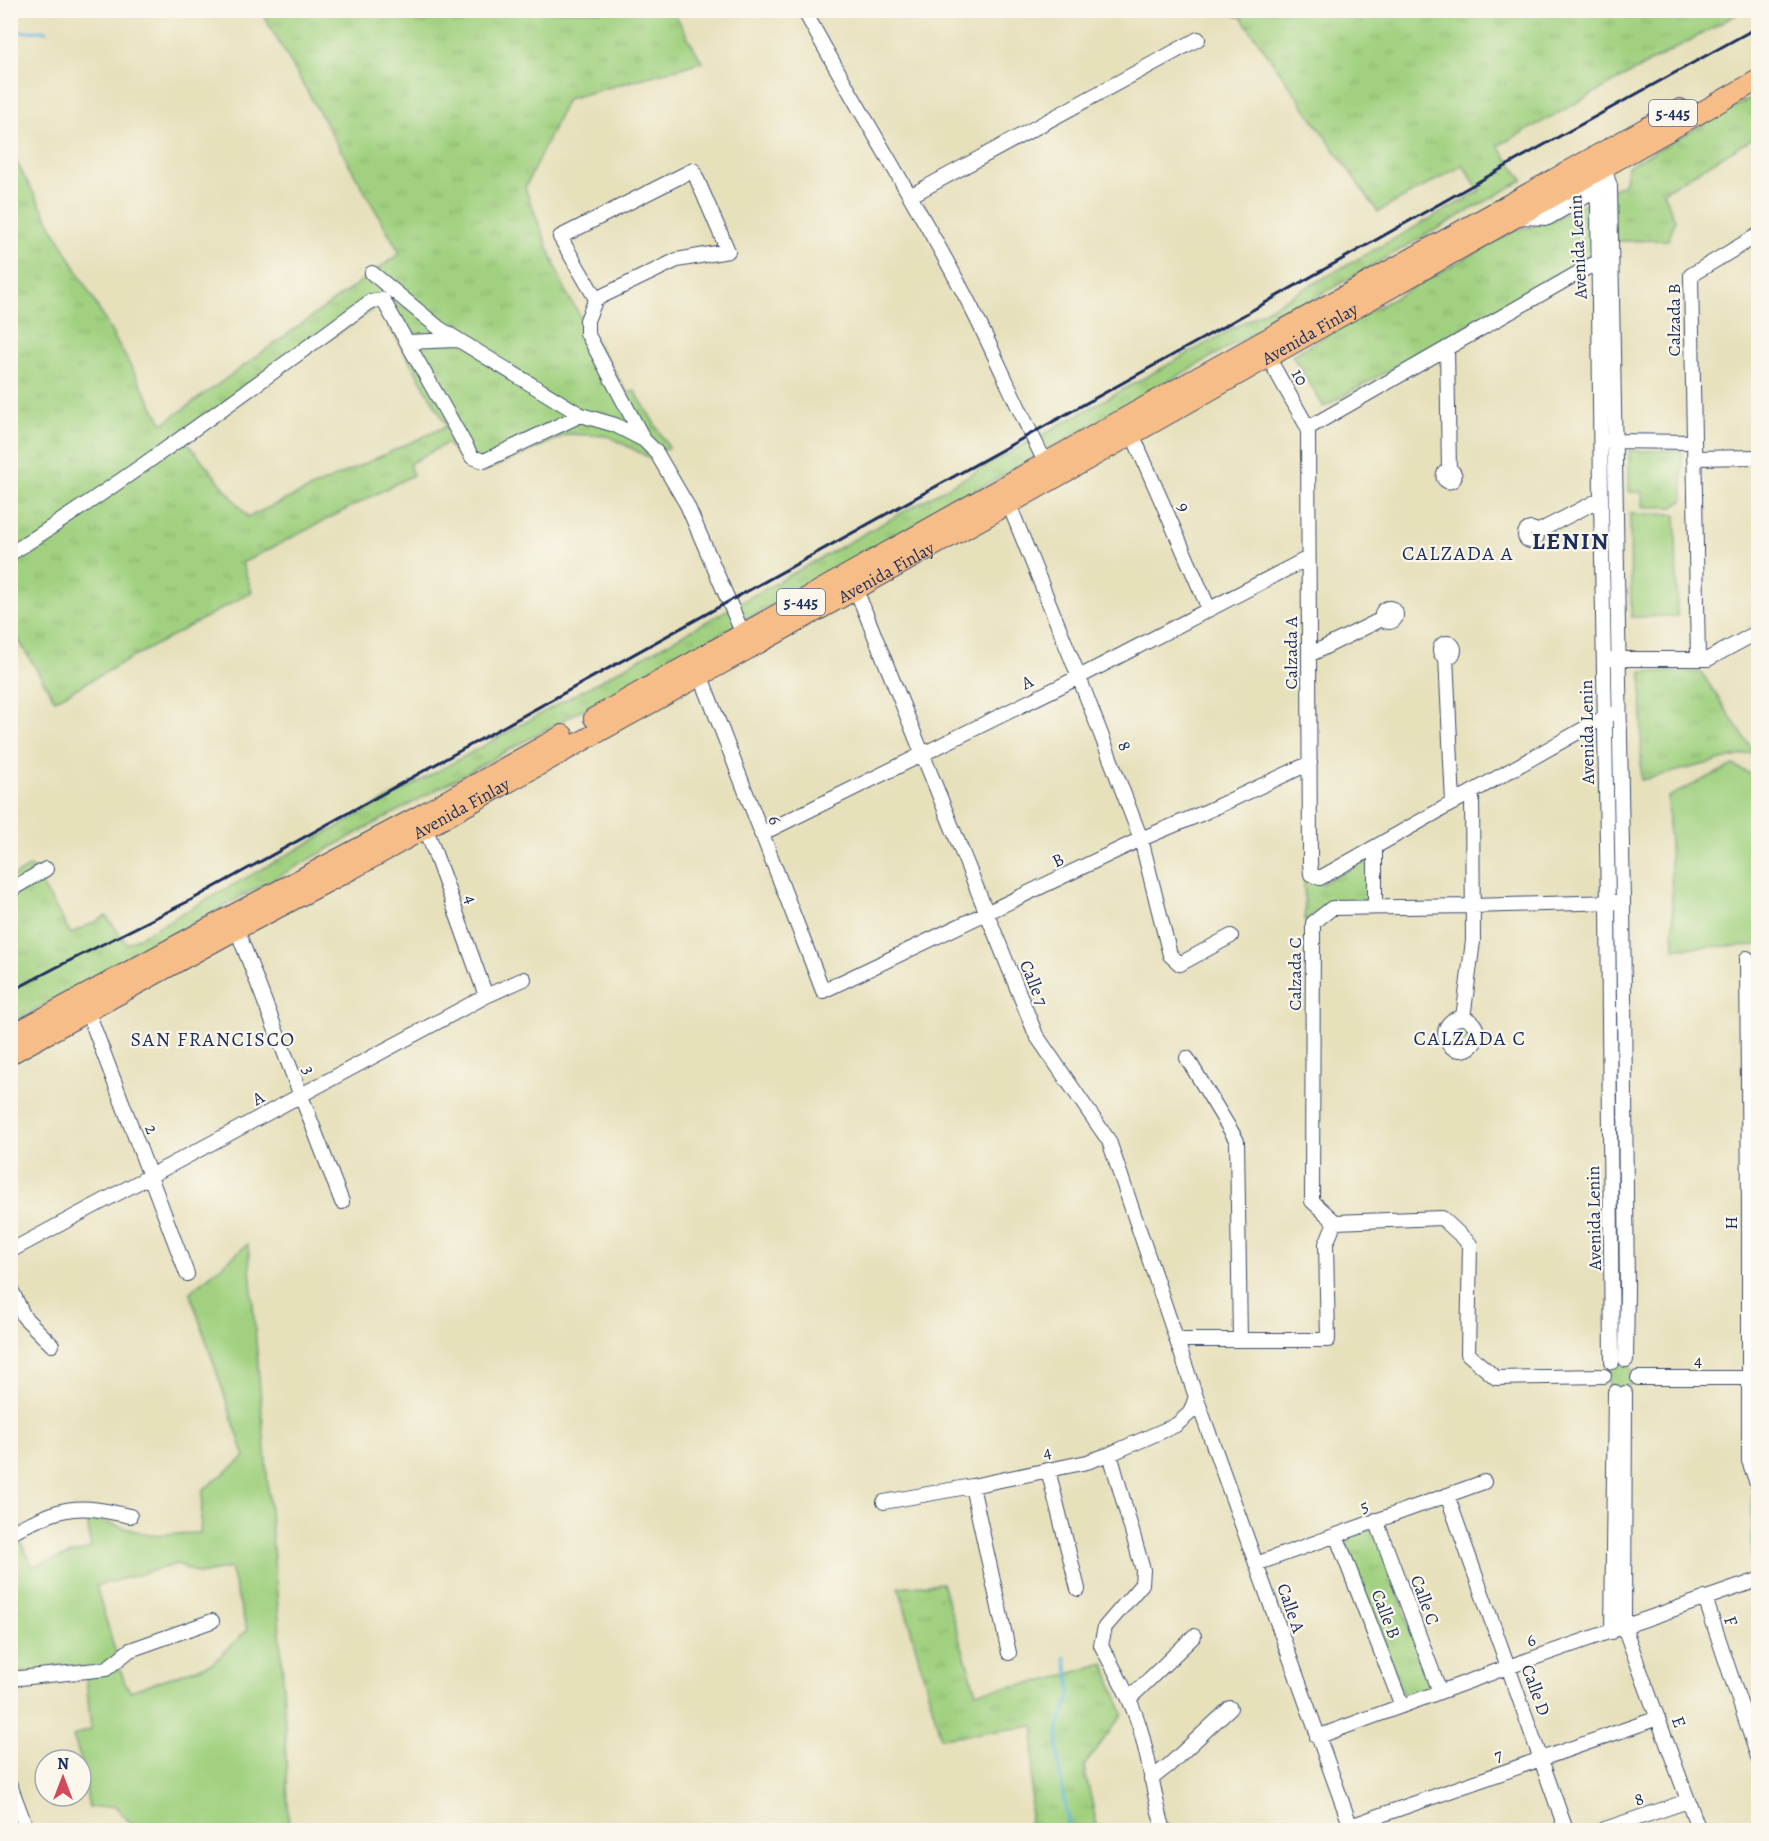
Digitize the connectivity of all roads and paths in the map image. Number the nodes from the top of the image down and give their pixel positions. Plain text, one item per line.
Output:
1 (804, 10) edge
2 (1198, 39) dead end
3 (1758, 64) edge
4 (1758, 80) edge
5 (1597, 176) junction
6 (910, 196) junction
7 (1758, 235) edge
8 (1611, 254) junction
9 (1598, 262) junction
10 (372, 273) dead end
11 (596, 299) junction
12 (457, 340) junction
13 (407, 342) junction
14 (1447, 348) junction
15 (1265, 350) junction
16 (582, 415) junction
17 (1129, 426) junction
18 (1308, 428) junction
19 (644, 440) junction
20 (1607, 441) junction
21 (1694, 442) junction
22 (1758, 457) edge
23 (1695, 458) junction
24 (1050, 471) junction
25 (1449, 471) dead end
26 (1006, 497) junction
27 (1601, 499) junction
28 (1537, 532) dead end
29 (10, 554) edge
30 (1308, 558) junction
31 (853, 582) junction
32 (1209, 609) junction
33 (1382, 619) dead end
34 (1758, 632) edge
35 (747, 641) junction
36 (1309, 655) junction
37 (1446, 657) dead end
38 (1604, 659) junction
39 (1619, 659) junction
40 (1698, 659) junction
41 (698, 669) junction
42 (1079, 677) junction
43 (1620, 708) junction
44 (1604, 717) junction
45 (922, 754) junction
46 (1310, 763) junction
47 (1472, 792) junction
48 (1453, 802) junction
49 (423, 821) junction
50 (761, 834) junction
51 (1141, 839) junction
52 (1375, 847) junction
53 (46, 869) dead end
54 (10, 890) edge
55 (1608, 902) junction
56 (1623, 902) junction
57 (1472, 906) junction
58 (1375, 907) junction
59 (987, 914) junction
60 (234, 922) junction
61 (1232, 936) dead end
62 (1747, 958) dead end
63 (524, 979) dead end
64 (823, 991) joint
65 (486, 996) junction
66 (85, 1004) junction
67 (1463, 1018) dead end
68 (1753, 1034) edge
69 (10, 1036) edge
70 (10, 1054) edge
71 (1186, 1058) dead end
72 (300, 1096) junction
73 (150, 1176) junction
74 (342, 1202) dead end
75 (1754, 1204) edge
76 (1335, 1222) junction
77 (10, 1251) edge
78 (187, 1274) dead end
79 (10, 1287) edge
80 (14, 1307) edge
81 (1178, 1340) junction
82 (1240, 1340) junction
83 (52, 1345) dead end
84 (1619, 1361) junction
85 (1604, 1376) junction
86 (1638, 1378) junction
87 (1754, 1378) edge
88 (1620, 1393) junction
89 (1196, 1397) junction
90 (1110, 1454) junction
91 (1048, 1470) junction
92 (1484, 1482) dead end
93 (972, 1486) junction
94 (1758, 1486) edge
95 (1447, 1495) junction
96 (884, 1502) dead end
97 (130, 1516) dead end
98 (1376, 1520) junction
99 (10, 1532) edge
100 (1336, 1535) junction
101 (1256, 1564) junction
102 (1758, 1580) edge
103 (1078, 1589) dead end
104 (1705, 1599) junction
105 (212, 1621) dead end
106 (1618, 1629) junction
107 (1194, 1636) dead end
108 (1009, 1653) dead end
109 (1508, 1667) junction
110 (10, 1679) edge
111 (1440, 1692) junction
112 (1130, 1698) junction
113 (1402, 1706) junction
114 (1230, 1708) dead end
115 (1658, 1718) junction
116 (1317, 1737) junction
117 (1758, 1757) edge
118 (1541, 1758) junction
119 (1151, 1779) junction
120 (10, 1785) edge
121 (1688, 1801) junction
122 (1351, 1828) edge
123 (27, 1830) edge
124 (1164, 1830) edge
125 (1566, 1830) edge
126 (1602, 1830) edge
127 (1699, 1830) edge

1 - 6 street
2 - 6 street
3 - 5 highway, Avenida Finlay / 5-445
4 - 5 highway, Avenida Finlay / 5-445
5 - 8 street, Avenida Lenin
5 - 9 street, Avenida Lenin
5 - 15 highway, Avenida Finlay / 5-445
5 - 15 highway, Avenida Finlay / 5-445
6 - 24 street
7 - 21 street, Calzada B
8 - 9 street
8 - 20 street, Avenida Lenin
9 - 14 street
9 - 20 street, Avenida Lenin
10 - 12 street
11 - 11 street
11 - 19 street
12 - 13 street
12 - 16 street
13 - 16 street
13 - 29 street
14 - 18 street
14 - 25 street
15 - 17 highway, Avenida Finlay / 5-445
15 - 18 street, 10
16 - 19 street
17 - 24 highway, Avenida Finlay / 5-445
17 - 32 street, 9
18 - 30 street, Calzada A
19 - 35 street
20 - 21 street
20 - 27 street, Avenida Lenin
20 - 39 street, Avenida Lenin
21 - 23 street, Calzada B
22 - 23 street
23 - 40 street, Calzada B
24 - 26 highway, Avenida Finlay / 5-445
26 - 31 highway, Avenida Finlay / 5-445
26 - 42 street, 8
27 - 28 street
27 - 38 street, Avenida Lenin
30 - 32 street, A
30 - 36 street, Calzada A
31 - 35 highway, Avenida Finlay / 5-445
31 - 45 street, Calle 7
32 - 42 street, A
33 - 36 street
34 - 40 street
35 - 41 highway, Avenida Finlay / 5-445
36 - 46 street, Calzada A
37 - 48 street
38 - 39 street
38 - 44 street, Avenida Lenin
39 - 40 street
39 - 43 street, Avenida Lenin
41 - 49 highway, Avenida Finlay / 5-445
41 - 50 street, 6
42 - 45 street, A
42 - 51 street, 8
43 - 44 street, Calzada A
43 - 56 street, Avenida Lenin
44 - 47 street, Calzada A
44 - 55 street, Avenida Lenin
45 - 50 street, A
45 - 59 street, Calle 7
46 - 51 street, B
46 - 52 street, Calzada A
47 - 48 street, Calzada A
47 - 57 street
48 - 52 street, Calzada A
49 - 60 highway, Avenida Finlay / 5-445
49 - 65 street, 4
50 - 64 street, 6
51 - 59 street, B
51 - 61 street, 8
52 - 58 street
53 - 54 street
55 - 56 street, Calzada C
55 - 57 street, Calzada C
55 - 84 street, Avenida Lenin
56 - 84 street, Avenida Lenin
57 - 58 street, Calzada C
57 - 67 street
58 - 76 street, Calzada C
59 - 64 street, B
59 - 81 street, Calle 7
60 - 66 highway, Avenida Finlay / 5-445
60 - 72 street, 3
62 - 68 street, H
63 - 65 street, A
65 - 72 street, A
66 - 69 highway, Avenida Finlay / 5-445
66 - 70 highway, Avenida Finlay / 5-445
66 - 73 street, 2
68 - 75 street, H
71 - 82 street
72 - 73 street, A
72 - 74 street, 3
73 - 77 street, A
73 - 78 street, 2
75 - 87 street, H
76 - 82 street
76 - 85 street
79 - 80 street
80 - 83 street
81 - 82 street
81 - 89 street, Calle 7
84 - 85 street
84 - 86 street
85 - 88 street
86 - 87 street, 4
86 - 88 street
87 - 94 street, H
88 - 106 street
89 - 90 street, 4
89 - 101 street, Calle A
90 - 91 street, 4
90 - 112 street
91 - 93 street, 4
91 - 103 street
92 - 95 street, 5
93 - 96 street, 4
93 - 108 street
95 - 98 street, 5
95 - 109 street, Calle D
97 - 99 street
98 - 100 street, 5
98 - 111 street, Calle C
100 - 101 street, 5
100 - 113 street, Calle B
101 - 116 street, Calle A
102 - 104 street, 6
104 - 106 street, 6
104 - 117 street, F
105 - 110 street
106 - 109 street, 6
106 - 115 street, E
107 - 112 street
109 - 111 street, 6
109 - 118 street, Calle D
111 - 113 street, 6
112 - 119 street
113 - 116 street, 6
114 - 119 street
115 - 118 street, 7
115 - 121 street, E
116 - 122 street, Calle A
118 - 122 street, 7
118 - 125 street, Calle D
119 - 124 street
120 - 123 street
121 - 126 street, 8
121 - 127 street, E

